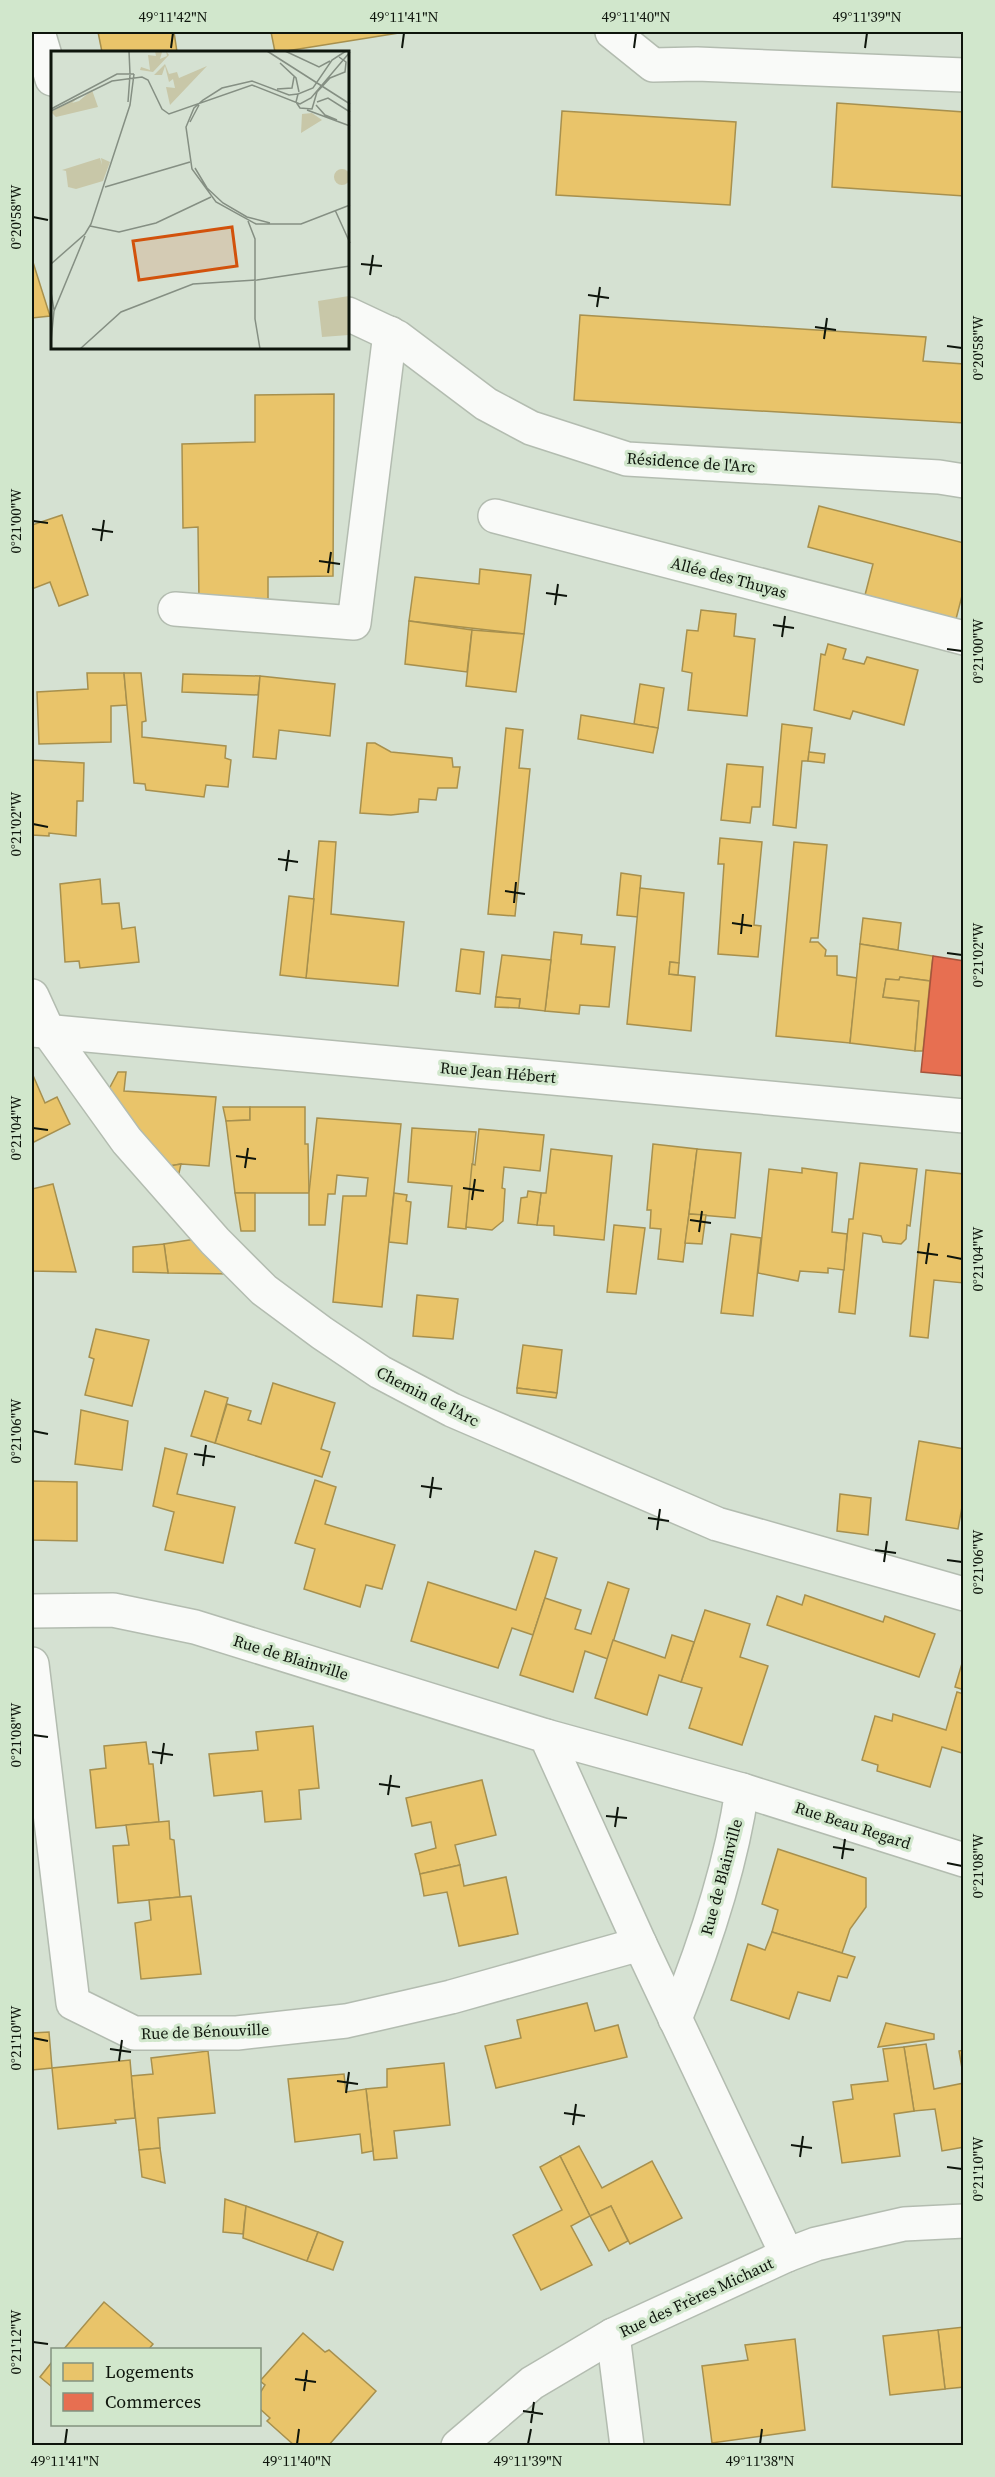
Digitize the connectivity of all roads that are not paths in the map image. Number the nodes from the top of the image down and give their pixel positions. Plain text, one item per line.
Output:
1 (38, 32) edge
2 (612, 32) edge
3 (963, 75) edge
4 (51, 76) edge
5 (350, 315) edge
6 (390, 333) junction
7 (963, 481) edge
8 (495, 516) dead end
9 (175, 609) dead end
10 (963, 638) edge
11 (32, 996) edge
12 (40, 1030) edge
13 (963, 1116) edge
14 (963, 1594) edge
15 (32, 1611) edge
16 (32, 1664) edge
17 (546, 1736) junction
18 (742, 1790) junction
19 (963, 1860) edge
20 (640, 1944) junction
21 (675, 2019) junction
22 (963, 2221) edge
23 (787, 2255) junction
24 (614, 2335) junction
25 (459, 2445) edge
26 (627, 2445) edge

1 - 4 street
2 - 3 street
5 - 6 street, Résidence de l'Arc
6 - 7 street, Résidence de l'Arc
6 - 9 street
8 - 10 street, Allée des Thuyas
11 - 12 street, Chemin de l'Arc
12 - 13 street, Rue Jean Hébert
12 - 14 street, Chemin de l'Arc
15 - 17 street, Rue de Blainville
16 - 20 street, Rue de Bénouville
17 - 18 street, Rue de Blainville
17 - 20 street
18 - 19 street, Rue Beau Regard
18 - 21 street, Rue de Blainville
20 - 21 street
21 - 23 street
22 - 23 street, Rue des Frères Michaut
23 - 24 street, Rue des Frères Michaut
24 - 25 street, Rue des Frères Michaut
24 - 26 street

